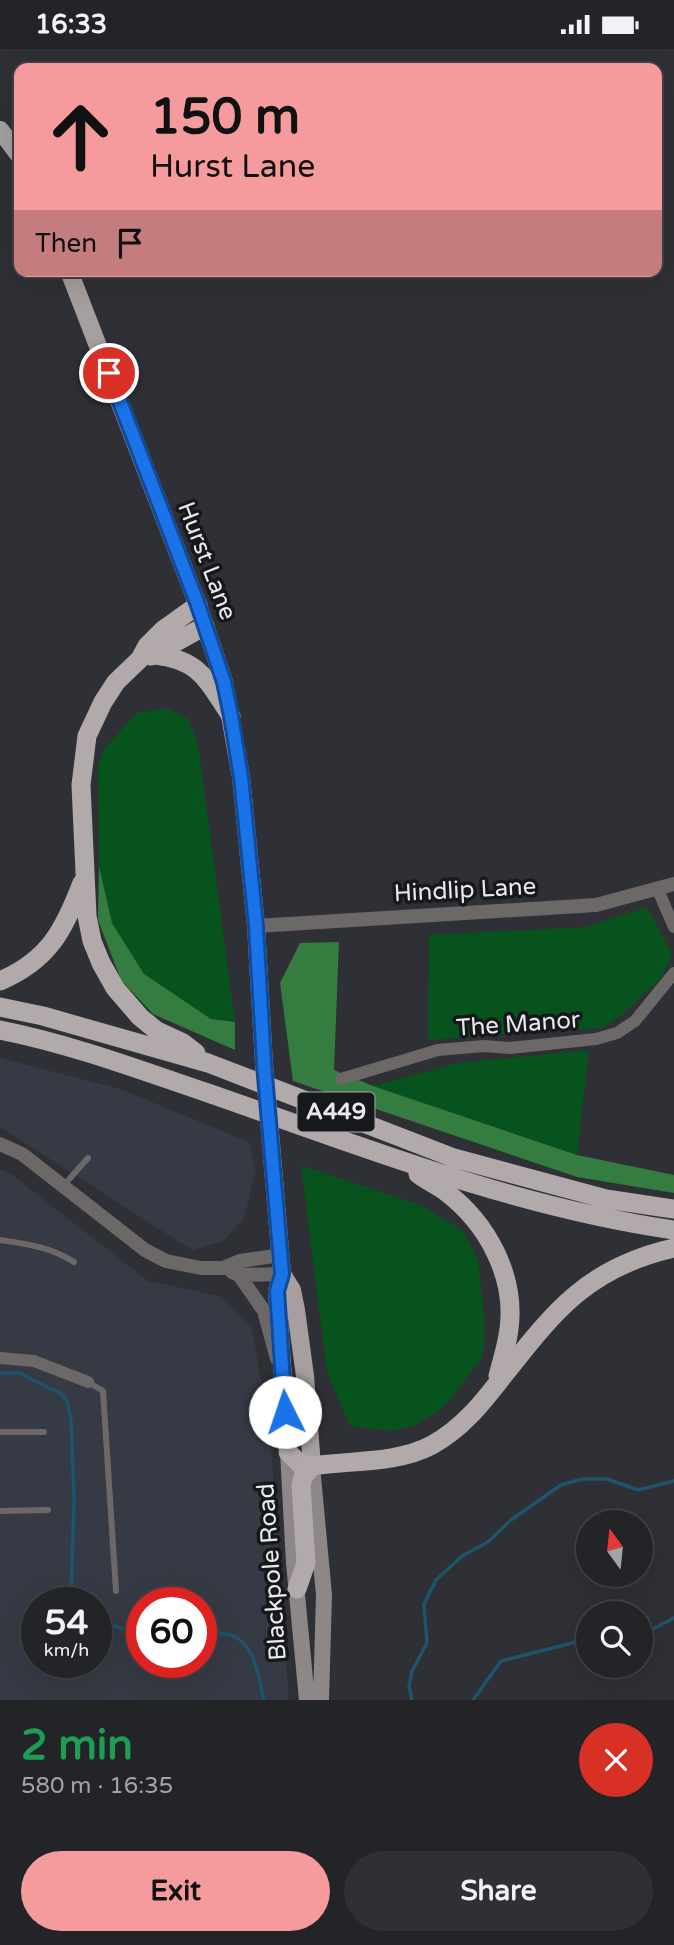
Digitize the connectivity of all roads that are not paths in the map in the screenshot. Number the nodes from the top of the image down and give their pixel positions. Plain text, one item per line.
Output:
1 (0, 130) edge
2 (14, 148) edge
3 (71, 277) edge
4 (198, 605) junction
5 (205, 626) junction
6 (147, 657) junction
7 (231, 716) junction
8 (84, 879) junction
9 (674, 884) edge
10 (658, 890) junction
11 (256, 926) junction
12 (674, 927) edge
13 (674, 972) edge
14 (0, 981) edge
15 (0, 1007) edge
16 (0, 1030) edge
17 (208, 1063) junction
18 (341, 1079) dead end
19 (270, 1132) joint
20 (0, 1144) edge
21 (88, 1158) dead end
22 (400, 1160) junction
23 (63, 1187) junction
24 (674, 1209) edge
25 (674, 1230) edge
26 (0, 1240) edge
27 (674, 1248) edge
28 (281, 1255) junction
29 (74, 1262) dead end
30 (223, 1268) junction
31 (282, 1274) junction
32 (239, 1275) junction
33 (0, 1358) edge
34 (282, 1369) junction
35 (88, 1382) joint
36 (494, 1387) junction
37 (0, 1432) edge
38 (44, 1432) dead end
39 (288, 1452) junction
40 (312, 1467) junction
41 (48, 1510) dead end
42 (0, 1511) edge
43 (297, 1589) junction
44 (116, 1591) dead end
45 (307, 1700) edge
46 (321, 1700) edge

1 - 2 main road
3 - 4 main road, Hurst Lane
4 - 5 main road, Hurst Lane
4 - 6 highway
5 - 6 highway
5 - 7 main road, Hurst Lane
6 - 7 highway
6 - 8 highway
7 - 11 main road, Hurst Lane
8 - 14 highway
8 - 17 highway
9 - 10 street, Hindlip Lane
10 - 11 street, Hindlip Lane
10 - 12 street
11 - 19 main road, Hurst Lane, bridge
13 - 18 street, The Manor
15 - 17 highway, A449
16 - 22 highway, A449
17 - 24 highway, A449
19 - 28 main road, Blackpole Road
20 - 23 street
21 - 23 lane
22 - 25 highway, A449
22 - 36 highway
23 - 30 street
26 - 29 lane
27 - 36 highway
28 - 30 street
28 - 31 main road, Blackpole Road
30 - 32 street
31 - 32 street
31 - 34 main road, Blackpole Road
31 - 40 main road, Blackpole Road
32 - 34 street
33 - 35 street
34 - 39 main road, Blackpole Road
35 - 44 lane
36 - 40 highway
37 - 38 lane
39 - 40 highway
39 - 43 main road, Blackpole Road
40 - 43 highway
40 - 46 main road, Blackpole Road
41 - 42 lane
43 - 45 main road, Blackpole Road

